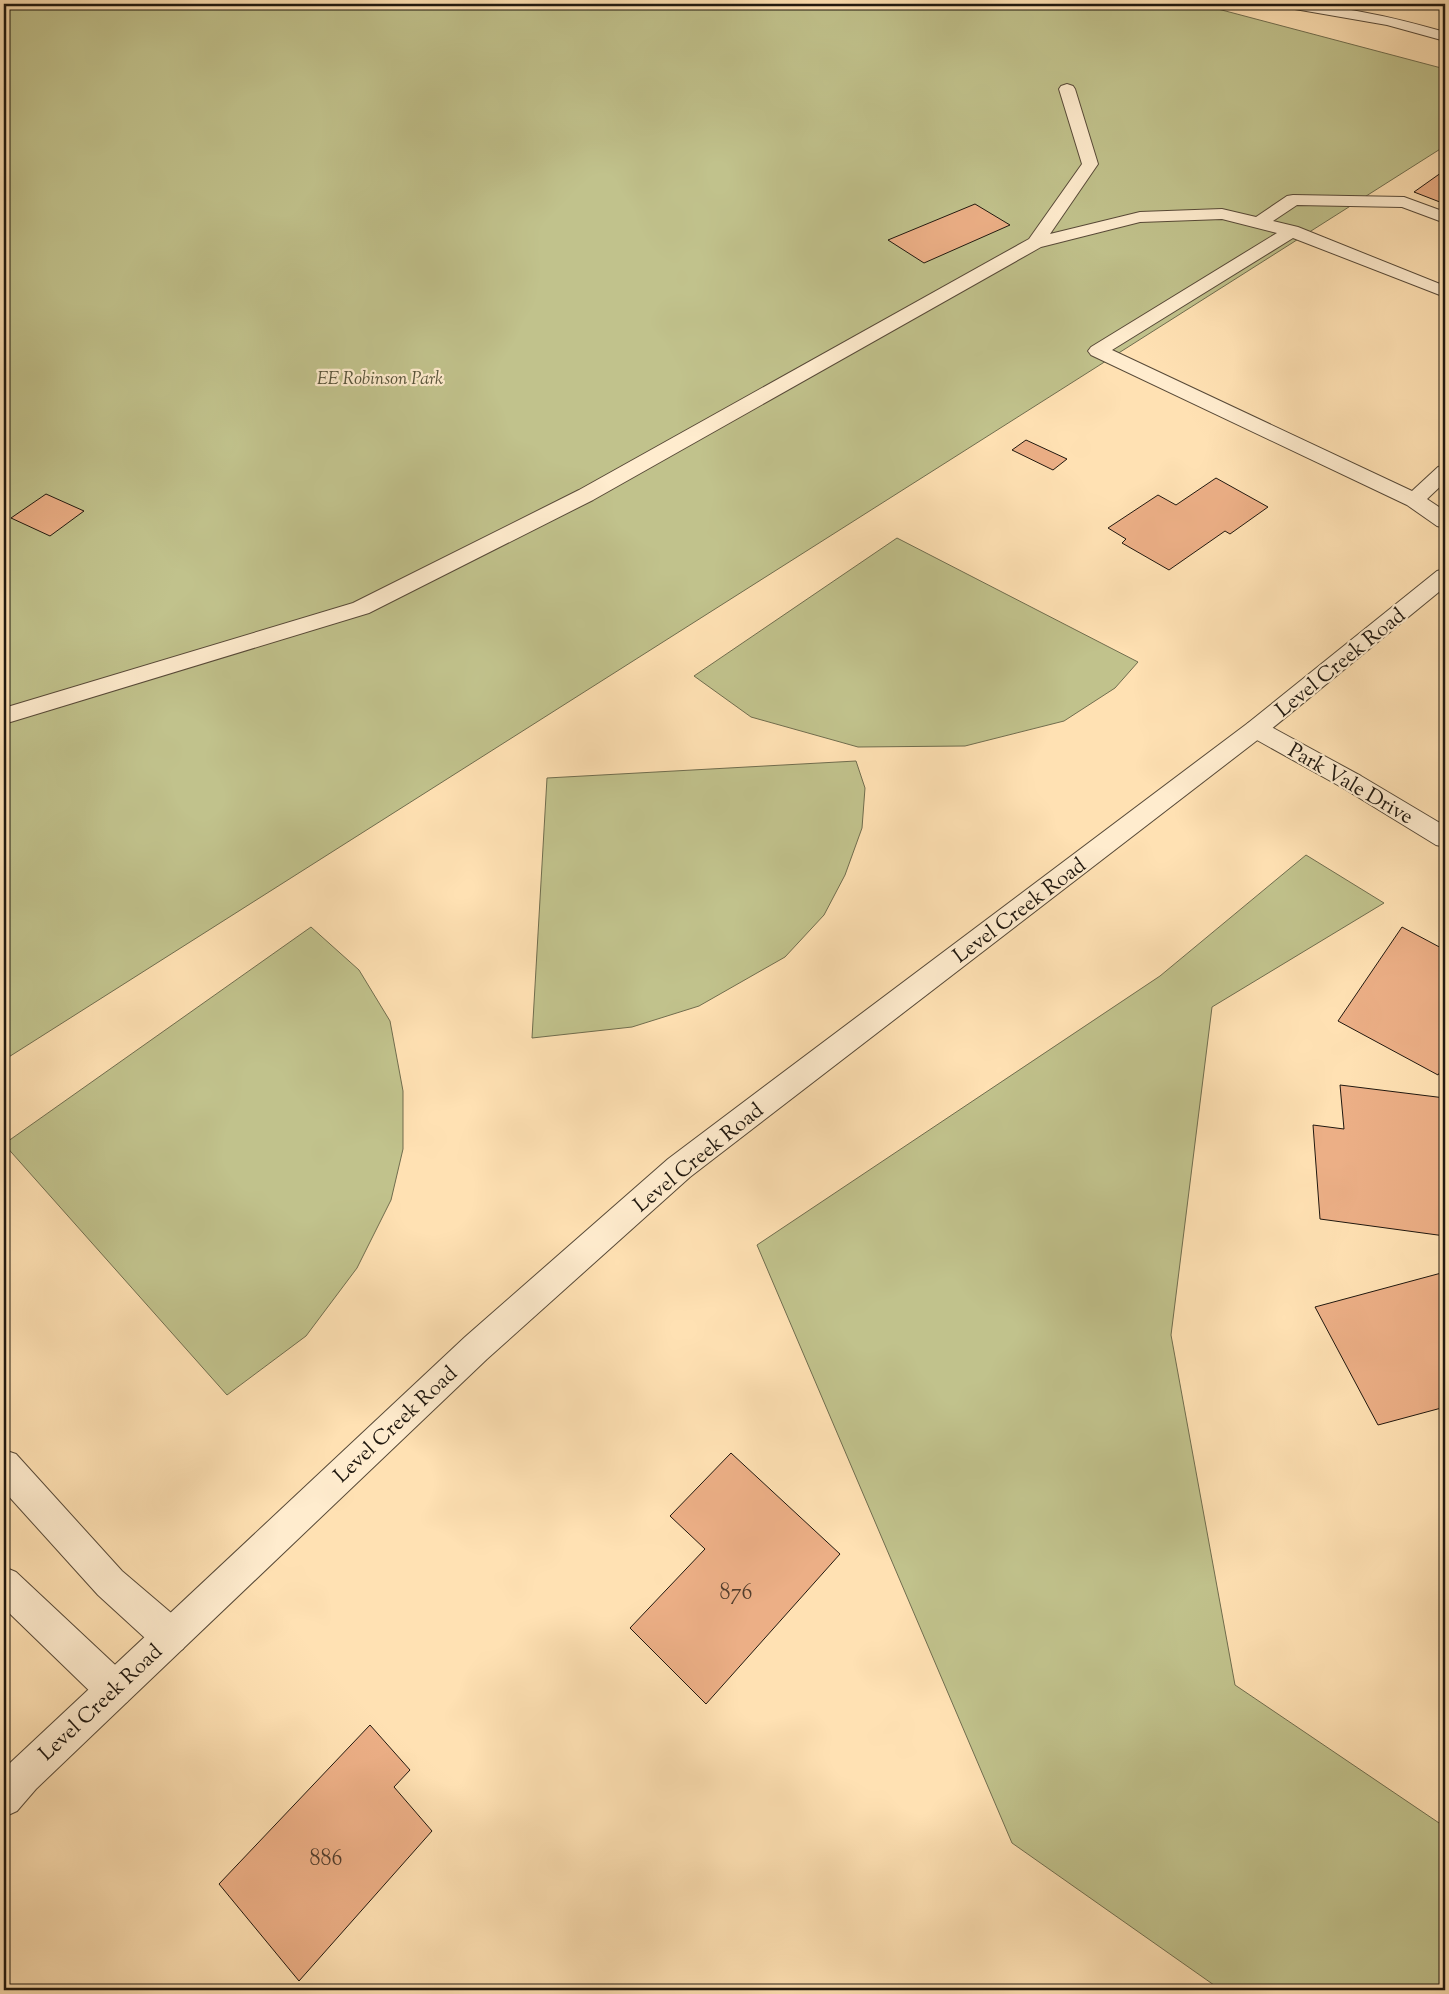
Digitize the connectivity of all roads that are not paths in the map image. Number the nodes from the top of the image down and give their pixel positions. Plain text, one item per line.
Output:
1 (1289, 4) edge
2 (1445, 37) edge
3 (1066, 89) dead end
4 (1445, 218) edge
5 (1259, 223) junction
6 (1292, 231) junction
7 (1035, 243) junction
8 (1445, 292) edge
9 (1445, 471) edge
10 (1414, 500) junction
11 (1445, 521) edge
12 (1445, 576) edge
13 (4, 716) edge
14 (1256, 729) junction
15 (1445, 838) edge
16 (4, 1466) edge
17 (4, 1584) edge
18 (170, 1636) junction
19 (114, 1689) junction
20 (4, 1798) edge

1 - 2 street
3 - 7 street
4 - 5 street
5 - 6 street
5 - 7 street
6 - 8 street
6 - 10 street
7 - 13 street
9 - 10 street
10 - 11 street
12 - 14 street, Level Creek Road
14 - 15 street, Park Vale Drive
14 - 18 street, Level Creek Road
16 - 18 street
17 - 19 street
18 - 19 street, Level Creek Road
19 - 20 street, Level Creek Road

